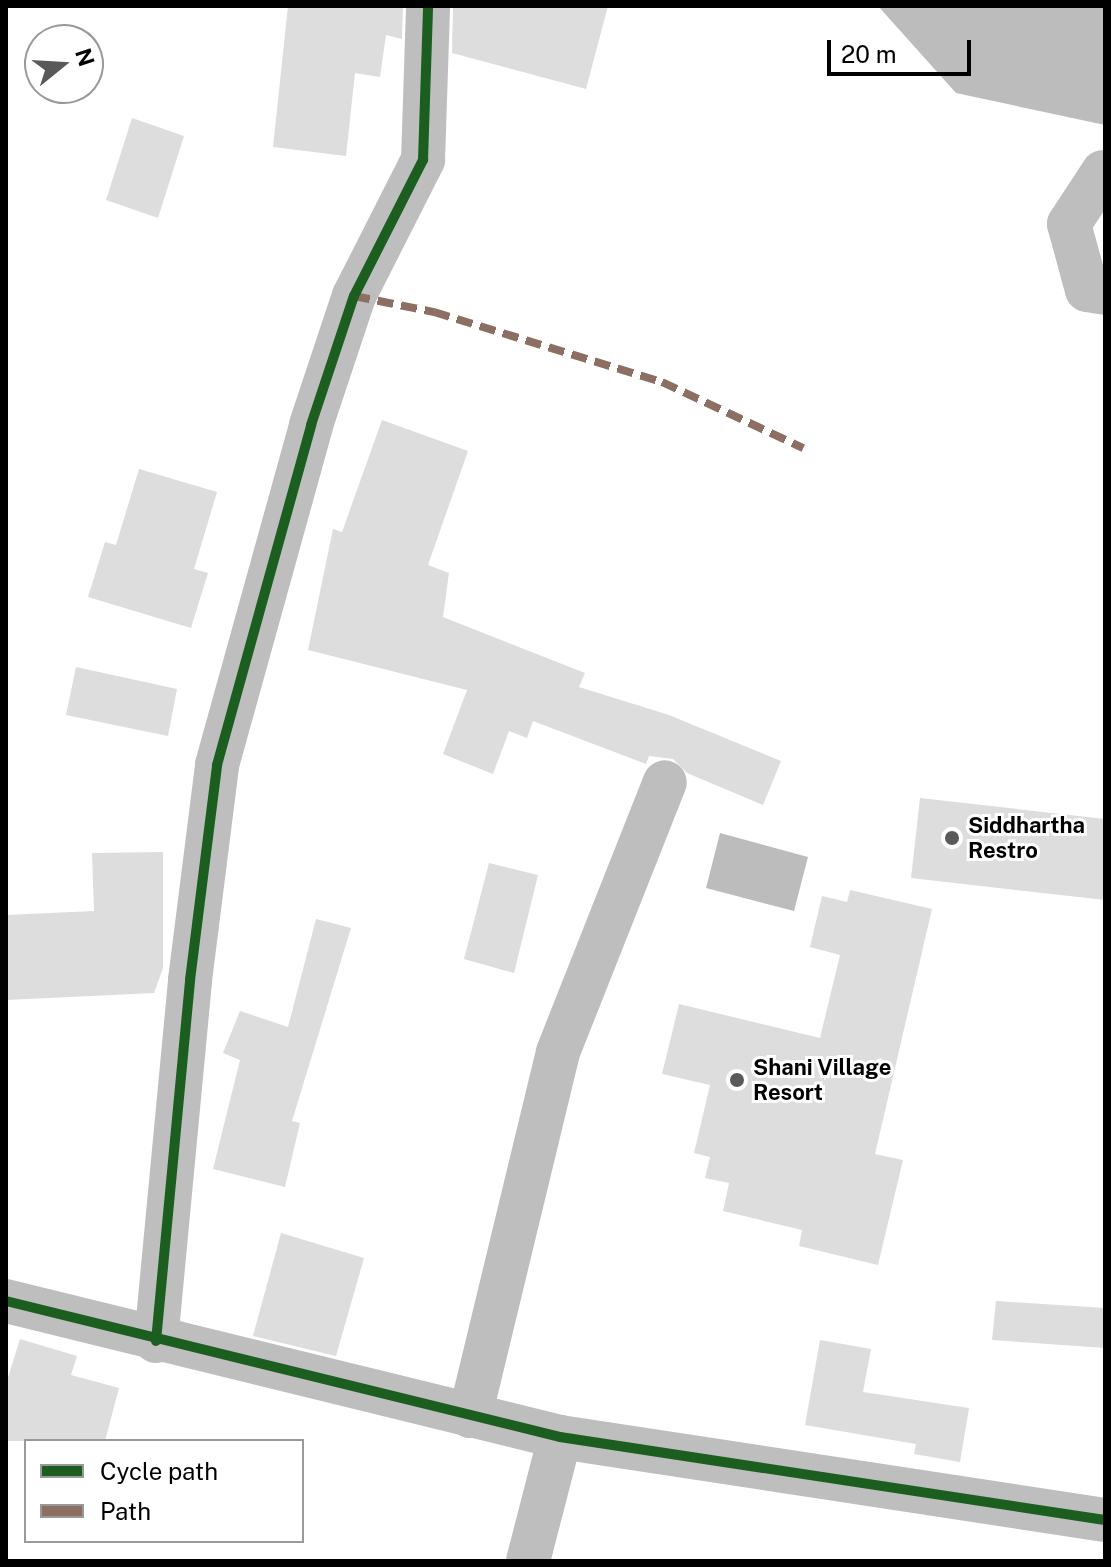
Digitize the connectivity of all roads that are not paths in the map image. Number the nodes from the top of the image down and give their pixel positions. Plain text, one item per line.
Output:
1 (428, 6) edge
2 (1103, 172) edge
3 (1105, 293) edge
4 (665, 782) dead end
5 (6, 1301) edge
6 (156, 1341) junction
7 (470, 1416) junction
8 (560, 1437) junction
9 (1105, 1520) edge
10 (528, 1561) edge

1 - 6 street
2 - 3 street
4 - 7 street
5 - 6 street
6 - 7 street
7 - 8 street
8 - 9 street
8 - 10 street

